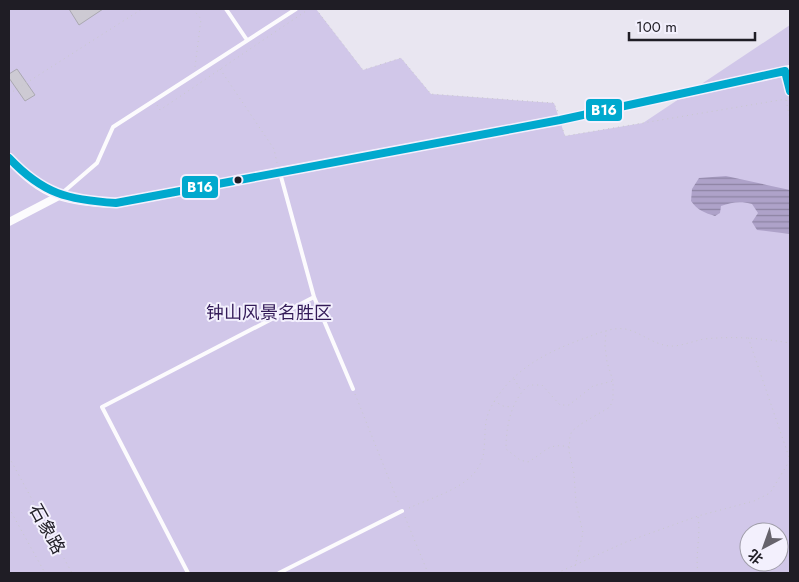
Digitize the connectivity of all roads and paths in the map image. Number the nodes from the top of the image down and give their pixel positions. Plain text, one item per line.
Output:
1 (142, 9) edge
2 (193, 9) edge
3 (226, 9) edge
4 (296, 9) edge
5 (309, 9) edge
6 (316, 9) edge
7 (247, 40) junction
8 (220, 69) junction
9 (788, 70) edge
10 (194, 75) junction
11 (192, 88) junction
12 (9, 94) edge
13 (788, 95) edge
14 (790, 98) edge
15 (154, 101) junction
16 (790, 119) edge
17 (560, 120) junction
18 (9, 158) edge
19 (280, 173) junction
20 (59, 196) junction
21 (9, 222) edge
22 (314, 297) junction
23 (606, 331) junction
24 (748, 336) junction
25 (790, 343) edge
26 (513, 378) junction
27 (613, 381) junction
28 (353, 389) joint
29 (522, 391) junction
30 (494, 401) junction
31 (512, 407) junction
32 (569, 447) junction
33 (9, 457) edge
34 (9, 508) edge
35 (402, 511) junction
36 (698, 516) junction
37 (575, 566) junction
38 (45, 573) edge
39 (72, 573) edge
40 (188, 573) edge
41 (279, 573) edge
42 (428, 573) edge
43 (558, 573) edge
44 (698, 573) edge

1 - 12 path
2 - 10 path
3 - 7 lane
4 - 7 lane
5 - 8 path
6 - 17 path
7 - 10 lane
8 - 11 path
8 - 19 path
9 - 13 street
9 - 17 street
10 - 11 path
10 - 15 lane
11 - 15 path
13 - 14 path
13 - 16 path
13 - 17 path
15 - 20 lane
17 - 19 street
18 - 20 street
19 - 20 street
19 - 22 lane
20 - 21 street
22 - 28 lane
22 - 40 lane
23 - 24 path
23 - 26 path
23 - 27 path
24 - 25 path
24 - 36 path
26 - 29 path
26 - 30 path
27 - 29 path
27 - 32 path
28 - 35 path
29 - 31 path
30 - 31 path
30 - 35 path
31 - 32 path
32 - 37 path
33 - 39 path, 石象路
34 - 38 path, 石象路
35 - 41 lane
35 - 42 path
36 - 37 path
36 - 44 path
37 - 43 path

